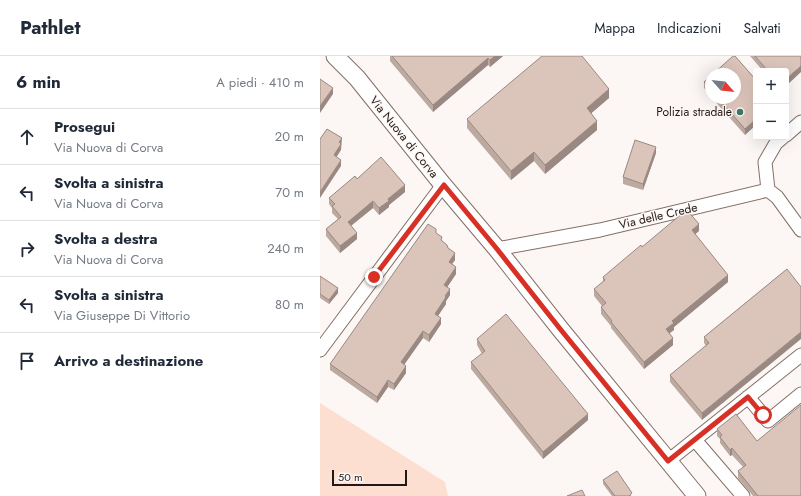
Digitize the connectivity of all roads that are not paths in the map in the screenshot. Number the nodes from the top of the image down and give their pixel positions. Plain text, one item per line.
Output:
1 (335, 56) edge
2 (801, 122) edge
3 (789, 132) edge
4 (780, 140) edge
5 (444, 185) junction
6 (768, 190) junction
7 (801, 230) edge
8 (497, 249) junction
9 (320, 350) edge
10 (801, 355) edge
11 (801, 394) edge
12 (748, 397) junction
13 (695, 440) junction
14 (668, 461) junction
15 (697, 496) edge
16 (743, 496) edge

1 - 5 main road, Via Nuova di Corva
2 - 3 street
4 - 6 street
5 - 8 main road, Via Nuova di Corva
5 - 9 street
6 - 7 street
6 - 8 street, Via delle Crede
8 - 14 main road, Via Nuova di Corva
10 - 12 street
11 - 12 street
12 - 13 street
13 - 14 street
13 - 16 street
14 - 15 main road, Via Nuova di Corva

